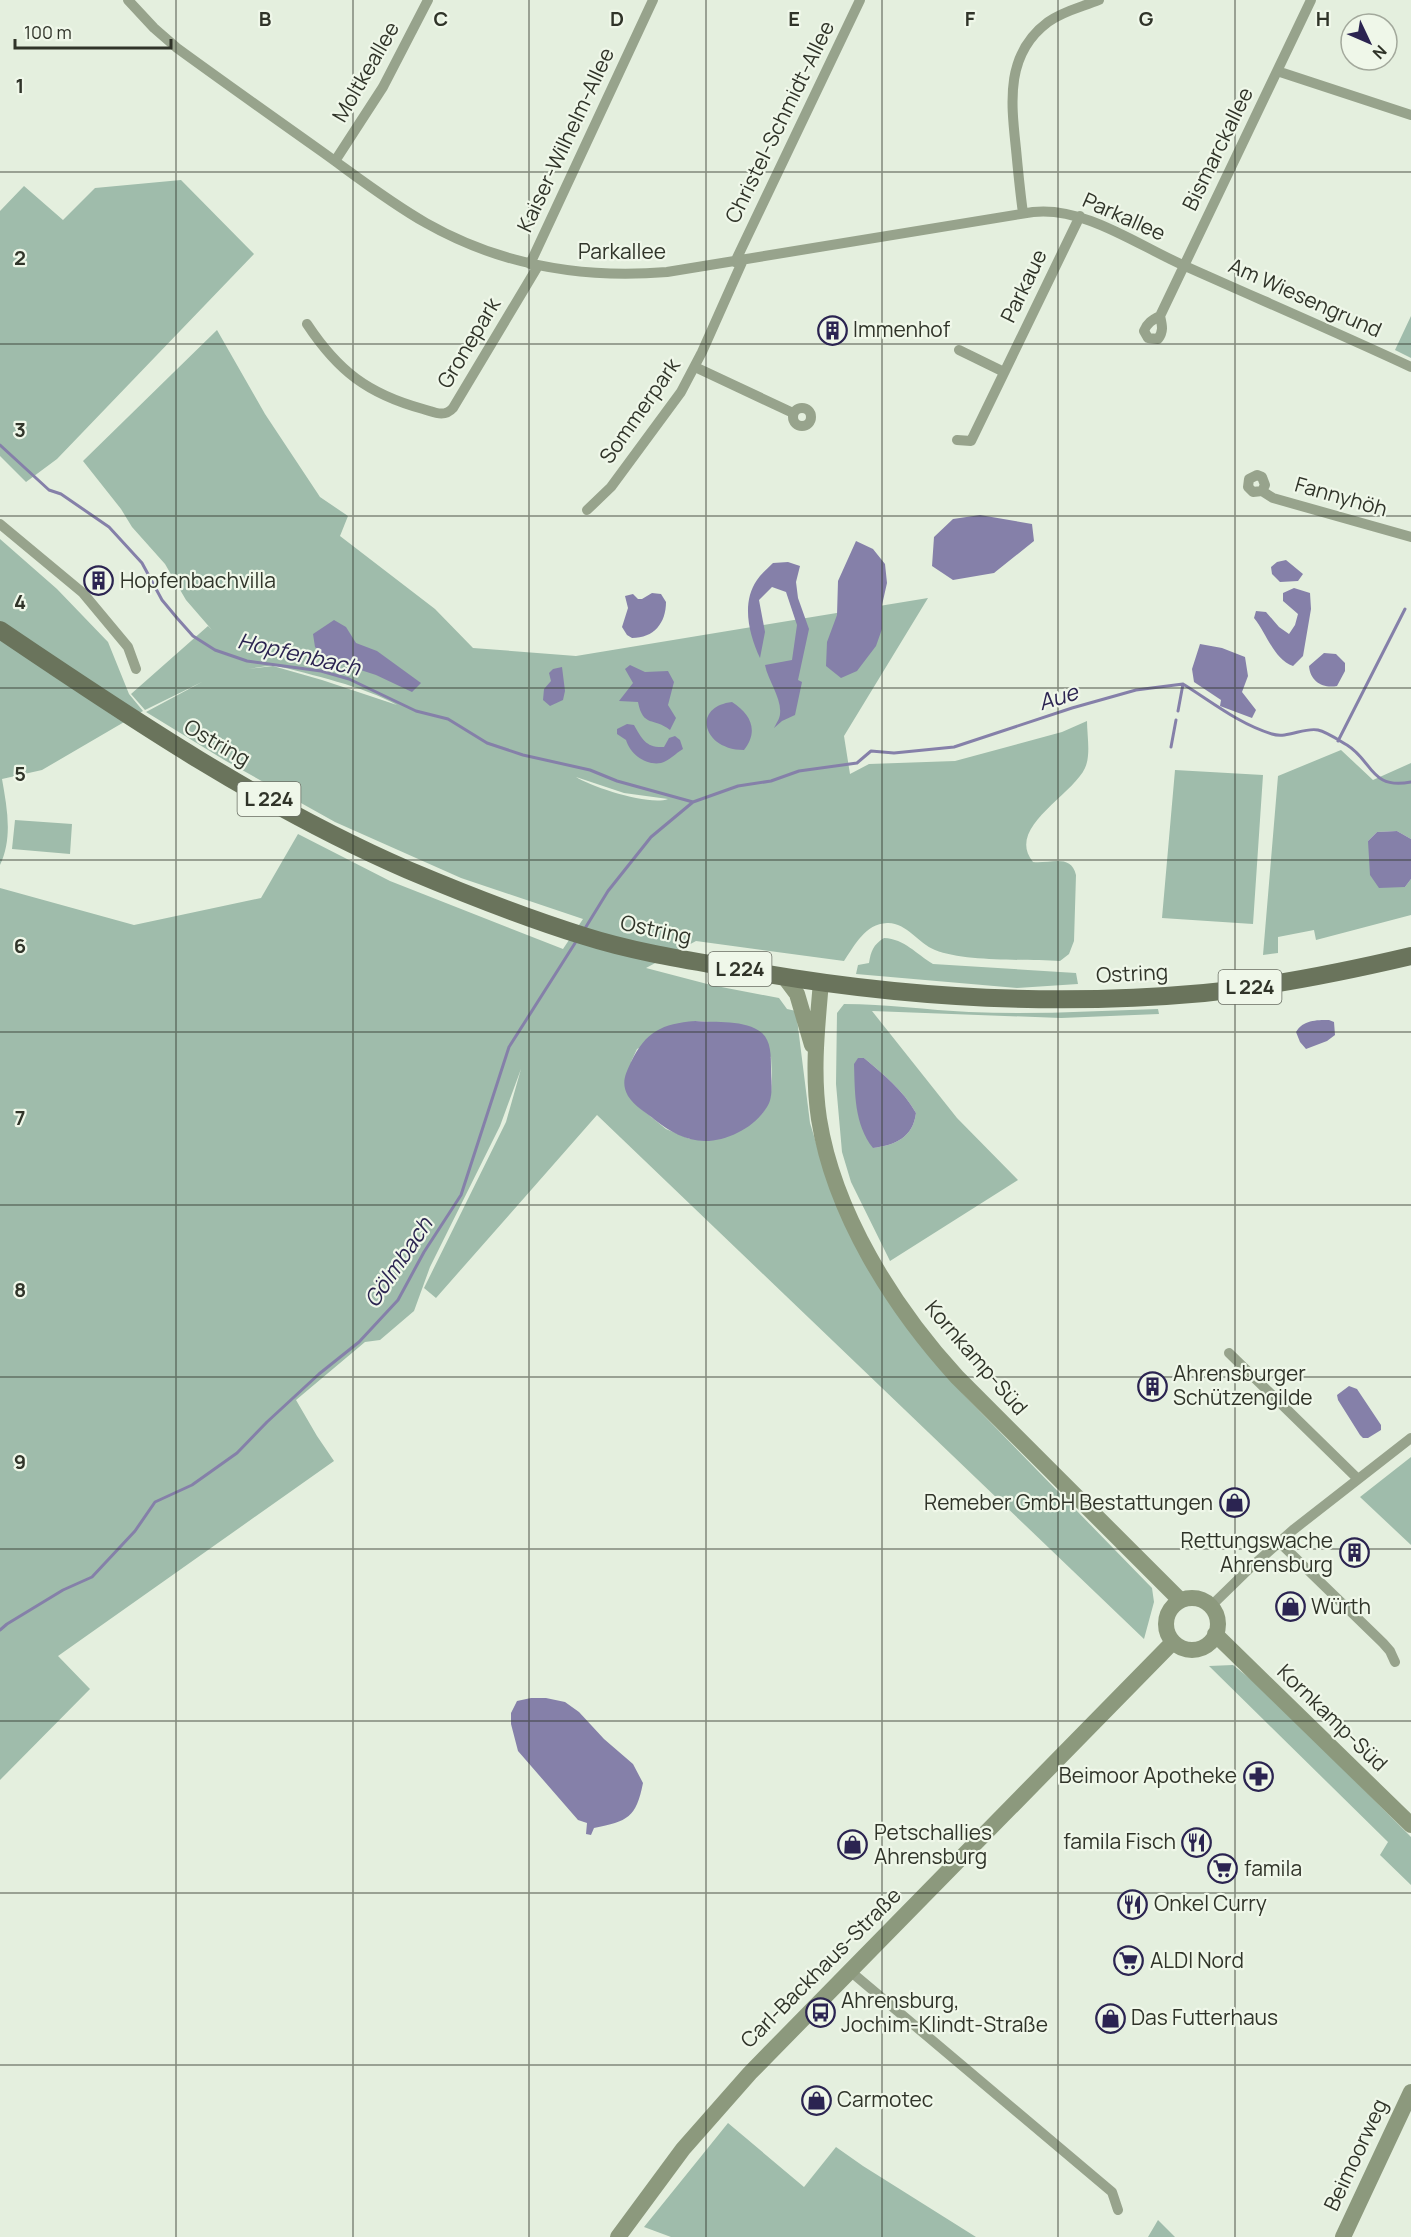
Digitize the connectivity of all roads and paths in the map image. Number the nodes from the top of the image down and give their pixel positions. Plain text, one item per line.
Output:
1 (128, 0) edge
2 (428, 0) edge
3 (653, 0) edge
4 (860, 0) edge
5 (1099, 0) edge
6 (1311, 0) edge
7 (1277, 70) junction
8 (1411, 115) edge
9 (335, 161) junction
10 (1023, 213) junction
11 (1080, 216) junction
12 (739, 261) junction
13 (534, 265) junction
14 (1184, 265) junction
15 (1160, 316) dead end
16 (307, 324) dead end
17 (959, 350) dead end
18 (1411, 366) edge
19 (695, 367) junction
20 (1004, 372) junction
21 (793, 413) dead end
22 (957, 440) dead end
23 (1262, 491) dead end
24 (587, 510) dead end
25 (0, 524) edge
26 (1411, 537) edge
27 (0, 630) edge
28 (136, 669) dead end
29 (1411, 956) edge
30 (785, 978) junction
31 (821, 982) junction
32 (802, 1010) junction
33 (815, 1058) junction
34 (1229, 1353) dead end
35 (1411, 1438) edge
36 (1358, 1479) junction
37 (1279, 1542) junction
38 (1175, 1604) junction
39 (1211, 1606) junction
40 (1212, 1638) junction
41 (1173, 1642) junction
42 (1395, 1662) dead end
43 (1411, 1825) edge
44 (850, 1971) junction
45 (1411, 2092) edge
46 (1118, 2210) dead end
47 (618, 2237) edge
48 (1343, 2237) edge

1 - 9 street, Parkallee
2 - 9 street, Moltkeallee
3 - 13 street, Kaiser-Wilhelm-Allee
4 - 12 street, Christel-Schmidt-Allee
5 - 10 street
6 - 7 street, Bismarckallee
7 - 8 street
7 - 14 street, Bismarckallee
9 - 13 street, Parkallee
10 - 11 street, Parkallee
10 - 12 street, Parkallee
11 - 14 street, Parkallee
11 - 20 street, Parkaue
12 - 13 street, Parkallee
12 - 19 street, Sommerpark
13 - 16 street, Gronepark
14 - 15 street, Bismarckallee
14 - 18 street, Am Wiesengrund
17 - 20 street
19 - 21 street
19 - 24 street, Sommerpark
20 - 22 street, Parkaue
23 - 26 street, Fannyhöh
25 - 28 street
27 - 30 main road, Ostring / L 224
29 - 31 main road, Ostring / L 224
30 - 31 main road, Ostring / L 224
30 - 32 street, Kornkamp-Süd
31 - 32 street
31 - 33 street, Kornkamp-Süd
32 - 33 street, Kornkamp-Süd
33 - 38 street, Kornkamp-Süd
34 - 36 street
35 - 36 street
36 - 37 street
37 - 39 street
37 - 42 street
38 - 39 street
38 - 41 street
39 - 40 street
40 - 41 street
40 - 43 street, Kornkamp-Süd
41 - 44 street, Carl-Backhaus-Straße
44 - 46 street
44 - 47 street, Carl-Backhaus-Straße
45 - 48 street, Beimoorweg

